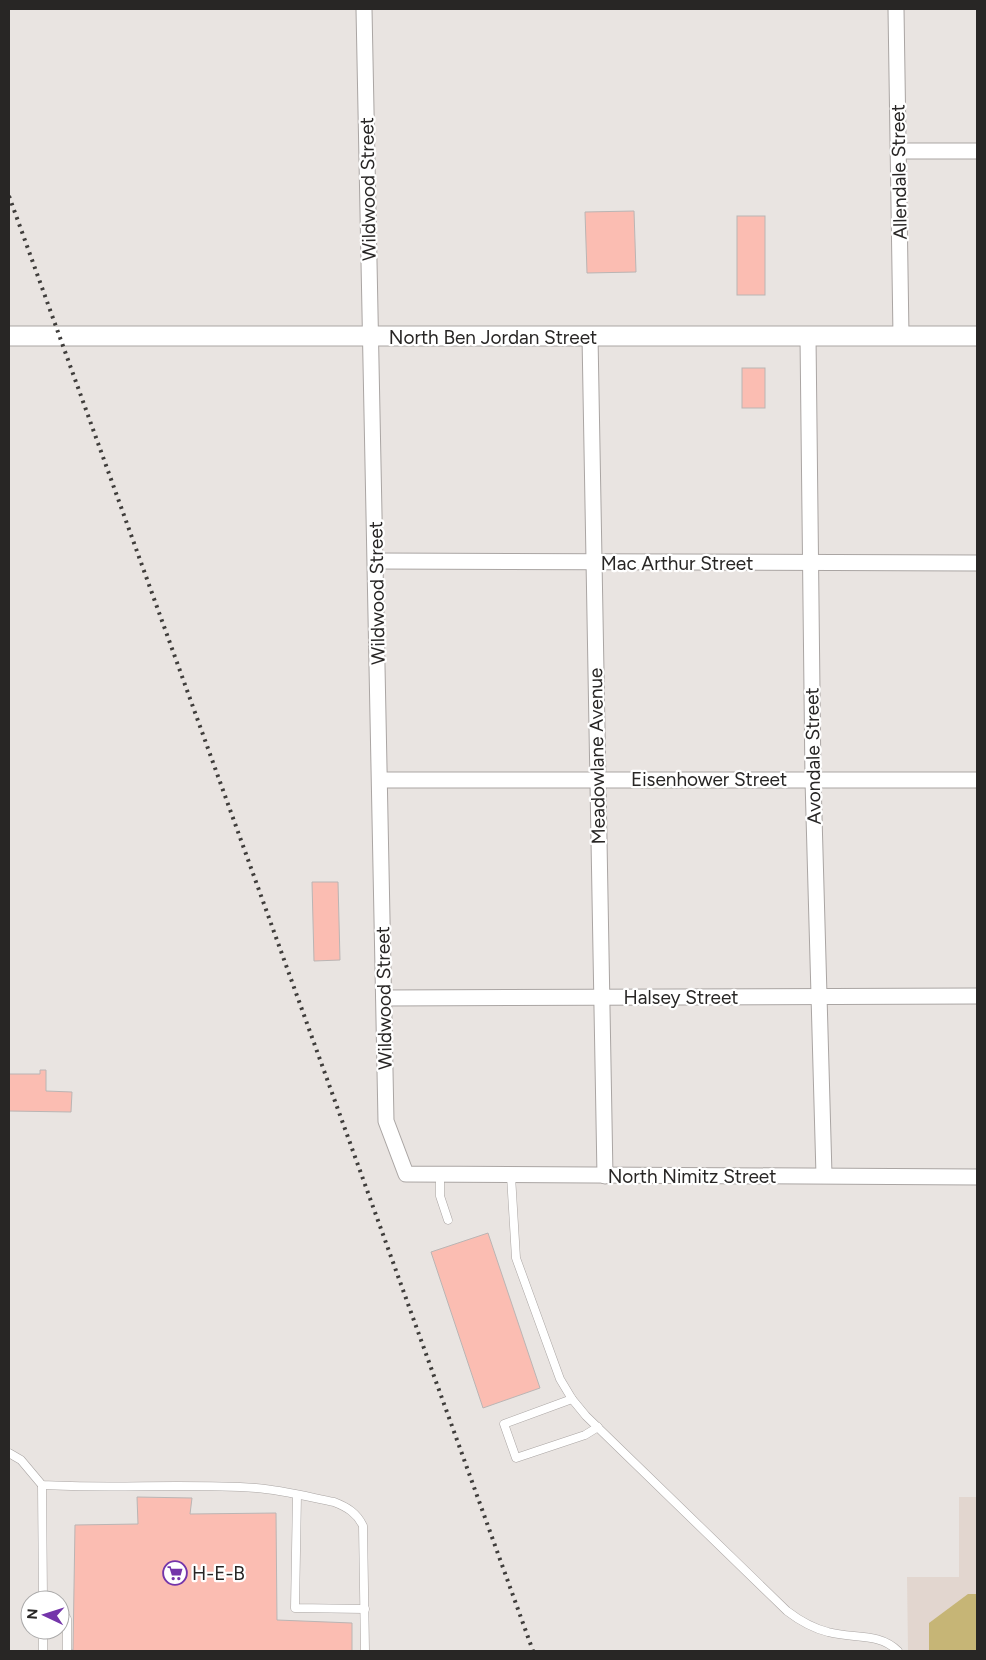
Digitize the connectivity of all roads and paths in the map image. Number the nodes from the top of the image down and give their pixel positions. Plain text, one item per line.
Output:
1 (364, 9) edge
2 (896, 9) edge
3 (898, 151) junction
4 (977, 152) edge
5 (9, 336) edge
6 (590, 336) junction
7 (901, 336) junction
8 (977, 336) edge
9 (808, 337) junction
10 (371, 338) junction
11 (376, 561) junction
12 (809, 562) junction
13 (593, 563) junction
14 (977, 563) edge
15 (597, 779) junction
16 (380, 780) junction
17 (813, 780) junction
18 (977, 780) edge
19 (977, 996) edge
20 (818, 997) junction
21 (384, 998) junction
22 (603, 998) junction
23 (406, 1174) joint
24 (440, 1175) junction
25 (824, 1175) junction
26 (511, 1176) junction
27 (605, 1176) junction
28 (977, 1177) edge
29 (448, 1220) dead end
30 (572, 1399) junction
31 (598, 1427) junction
32 (9, 1453) edge
33 (42, 1485) junction
34 (297, 1495) junction
35 (43, 1590) edge
36 (364, 1609) junction
37 (365, 1651) edge
38 (898, 1651) edge

1 - 10 street, Wildwood Street
2 - 3 street, Allendale Street
3 - 4 street
3 - 7 street, Allendale Street
5 - 10 street, North Ben Jordan Street
6 - 9 street, North Ben Jordan Street
6 - 10 street, North Ben Jordan Street
6 - 13 street, Meadowlane Avenue
7 - 8 street, North Ben Jordan Street
7 - 9 street, North Ben Jordan Street
9 - 12 street, Avondale Street
10 - 11 street, Wildwood Street
11 - 13 street, Mac Arthur Street
11 - 16 street, Wildwood Street
12 - 13 street, Mac Arthur Street
12 - 14 street, Mac Arthur Street
12 - 17 street, Avondale Street
13 - 15 street, Meadowlane Avenue
15 - 16 street, Eisenhower Street
15 - 17 street, Eisenhower Street
15 - 22 street, Meadowlane Avenue
16 - 21 street, Wildwood Street
17 - 18 street, Eisenhower Street
17 - 20 street, Avondale Street
19 - 20 street, Halsey Street
20 - 22 street, Halsey Street
20 - 25 street, Avondale Street
21 - 22 street, Halsey Street
21 - 23 street, Wildwood Street
22 - 27 street, Meadowlane Avenue
23 - 24 street, North Nimitz Street
24 - 26 street, North Nimitz Street
24 - 29 lane
25 - 27 street, North Nimitz Street
25 - 28 street, North Nimitz Street
26 - 27 street, North Nimitz Street
26 - 30 lane
30 - 31 lane
30 - 31 lane
31 - 38 lane
32 - 33 lane
33 - 34 lane
33 - 35 lane
34 - 36 lane
34 - 36 lane
36 - 37 lane

